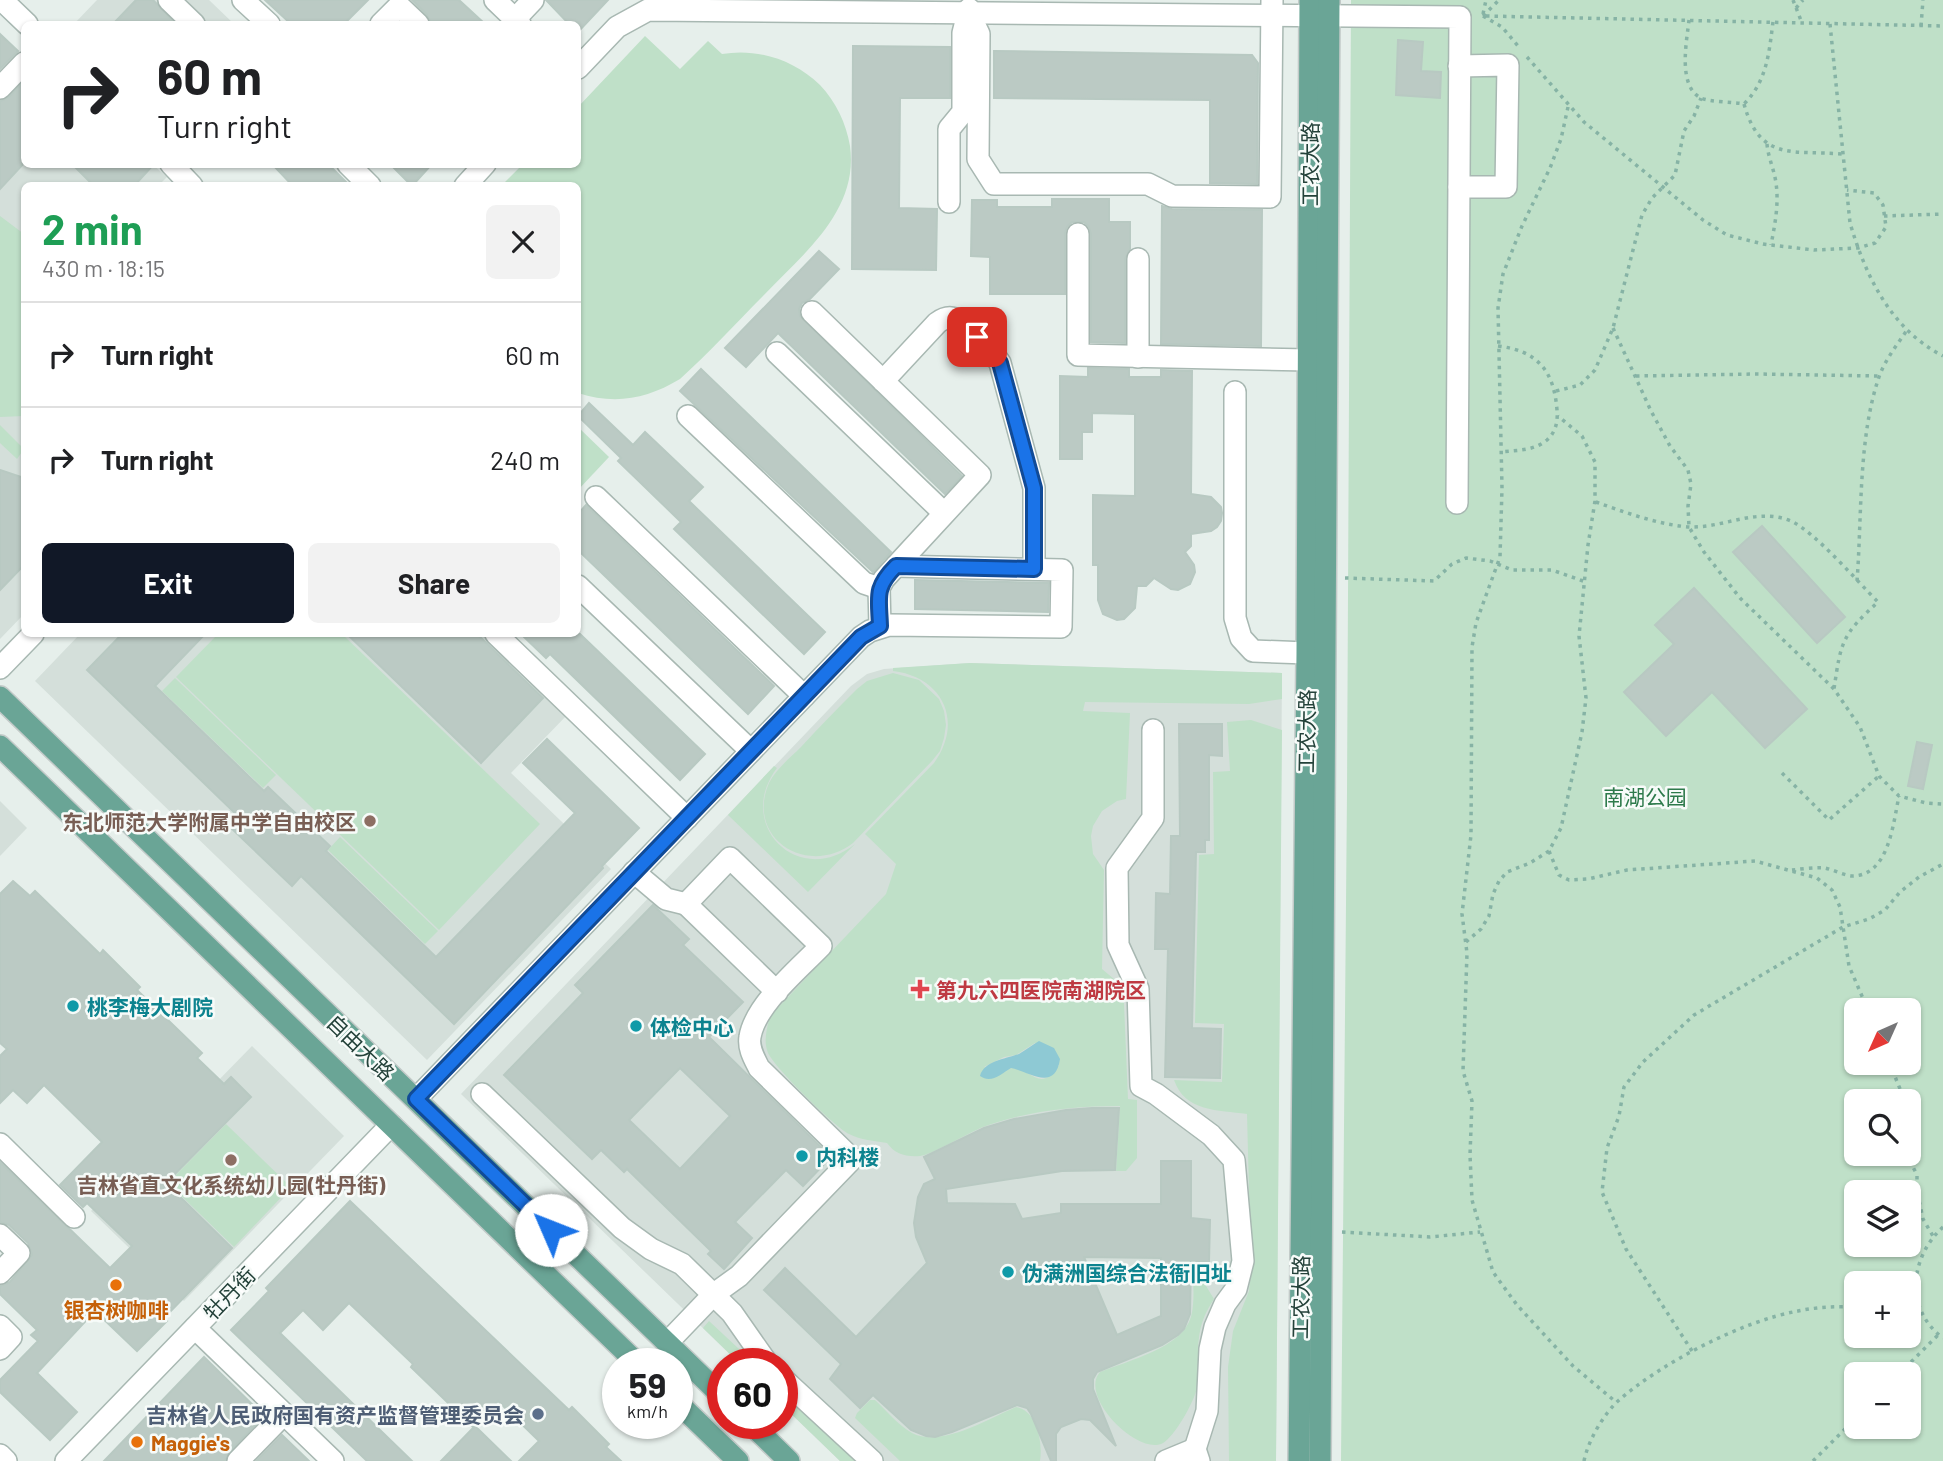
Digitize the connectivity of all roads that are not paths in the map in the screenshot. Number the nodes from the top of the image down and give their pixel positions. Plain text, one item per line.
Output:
1 (2, 0) edge
2 (169, 0) edge
3 (243, 0) edge
4 (495, 0) edge
5 (533, 0) edge
6 (732, 5) edge
7 (906, 6) edge
8 (969, 6) edge
9 (1198, 8) edge
10 (1272, 8) edge
11 (1319, 8) edge
12 (24, 21) edge
13 (191, 21) edge
14 (266, 21) edge
15 (384, 21) edge
16 (415, 21) edge
17 (516, 21) edge
18 (518, 21) edge
19 (581, 65) edge
20 (21, 66) edge
21 (1460, 66) junction
22 (0, 88) edge
23 (174, 168) edge
24 (352, 168) edge
25 (188, 182) edge
26 (366, 182) edge
27 (1459, 187) junction
28 (948, 202) dead end
29 (1078, 234) dead end
30 (1138, 259) dead end
31 (812, 312) dead end
32 (777, 353) dead end
33 (1138, 357) junction
34 (1308, 360) junction
35 (883, 381) junction
36 (1236, 392) dead end
37 (688, 416) dead end
38 (596, 497) dead end
39 (1457, 503) dead end
40 (944, 513) junction
41 (896, 566) junction
42 (1034, 569) junction
43 (879, 588) junction
44 (581, 589) edge
45 (880, 626) junction
46 (30, 637) edge
47 (499, 637) edge
48 (1307, 653) junction
49 (0, 668) edge
50 (804, 696) junction
51 (0, 697) edge
52 (1153, 730) dead end
53 (0, 746) edge
54 (751, 751) junction
55 (687, 818) junction
56 (634, 872) junction
57 (686, 904) junction
58 (777, 992) junction
59 (482, 1094) dead end
60 (416, 1099) junction
61 (391, 1125) junction
62 (0, 1144) edge
63 (74, 1217) dead end
64 (0, 1235) edge
65 (0, 1273) edge
66 (713, 1294) junction
67 (0, 1326) edge
68 (195, 1328) junction
69 (667, 1343) junction
70 (621, 1348) edge
71 (757, 1348) edge
72 (0, 1349) edge
73 (707, 1382) edge
74 (798, 1393) edge
75 (284, 1414) junction
76 (693, 1417) edge
77 (766, 1439) edge
78 (0, 1455) edge
79 (1197, 1455) edge
80 (6, 1461) edge
81 (66, 1461) edge
82 (238, 1461) edge
83 (333, 1461) edge
84 (738, 1461) edge
85 (789, 1461) edge
86 (872, 1461) edge
87 (1166, 1461) edge
88 (1298, 1461) edge
89 (1320, 1461) edge

1 - 12 street
2 - 13 street
3 - 14 street
4 - 17 street
5 - 18 street
6 - 7 street
6 - 19 street
7 - 8 street
8 - 9 street
8 - 10 street
8 - 28 street
9 - 10 street
10 - 11 street
11 - 21 street
11 - 34 main road, 工农大路
11 - 89 main road, 工农大路
15 - 16 street
20 - 22 street
21 - 27 street
21 - 27 street
23 - 25 street
24 - 26 street
27 - 39 street
29 - 33 street
30 - 33 street
31 - 35 street
32 - 40 street
33 - 34 street
34 - 48 main road, 工农大路
35 - 40 street
35 - 42 street
36 - 48 street
37 - 43 street
38 - 50 street
40 - 41 street
41 - 42 street
41 - 43 street
42 - 45 street
43 - 45 street
44 - 54 street
45 - 50 street
46 - 49 street
47 - 55 street
48 - 88 main road, 工农大路
50 - 54 street
51 - 60 main road, 自由大路
52 - 79 street
53 - 61 main road, 自由大路
54 - 55 street
55 - 56 street
56 - 57 street
56 - 60 street
57 - 58 street
57 - 58 street
58 - 66 street
59 - 66 street
60 - 69 main road, 自由大路
61 - 68 street, 牡丹街
61 - 70 main road, 自由大路
62 - 63 street
64 - 65 street
66 - 69 street
66 - 71 street
67 - 72 street
68 - 75 street
68 - 81 street, 牡丹街
69 - 73 main road, 自由大路
74 - 86 street
75 - 82 street
75 - 83 street
76 - 84 main road
77 - 85 main road
78 - 80 street
79 - 87 street

